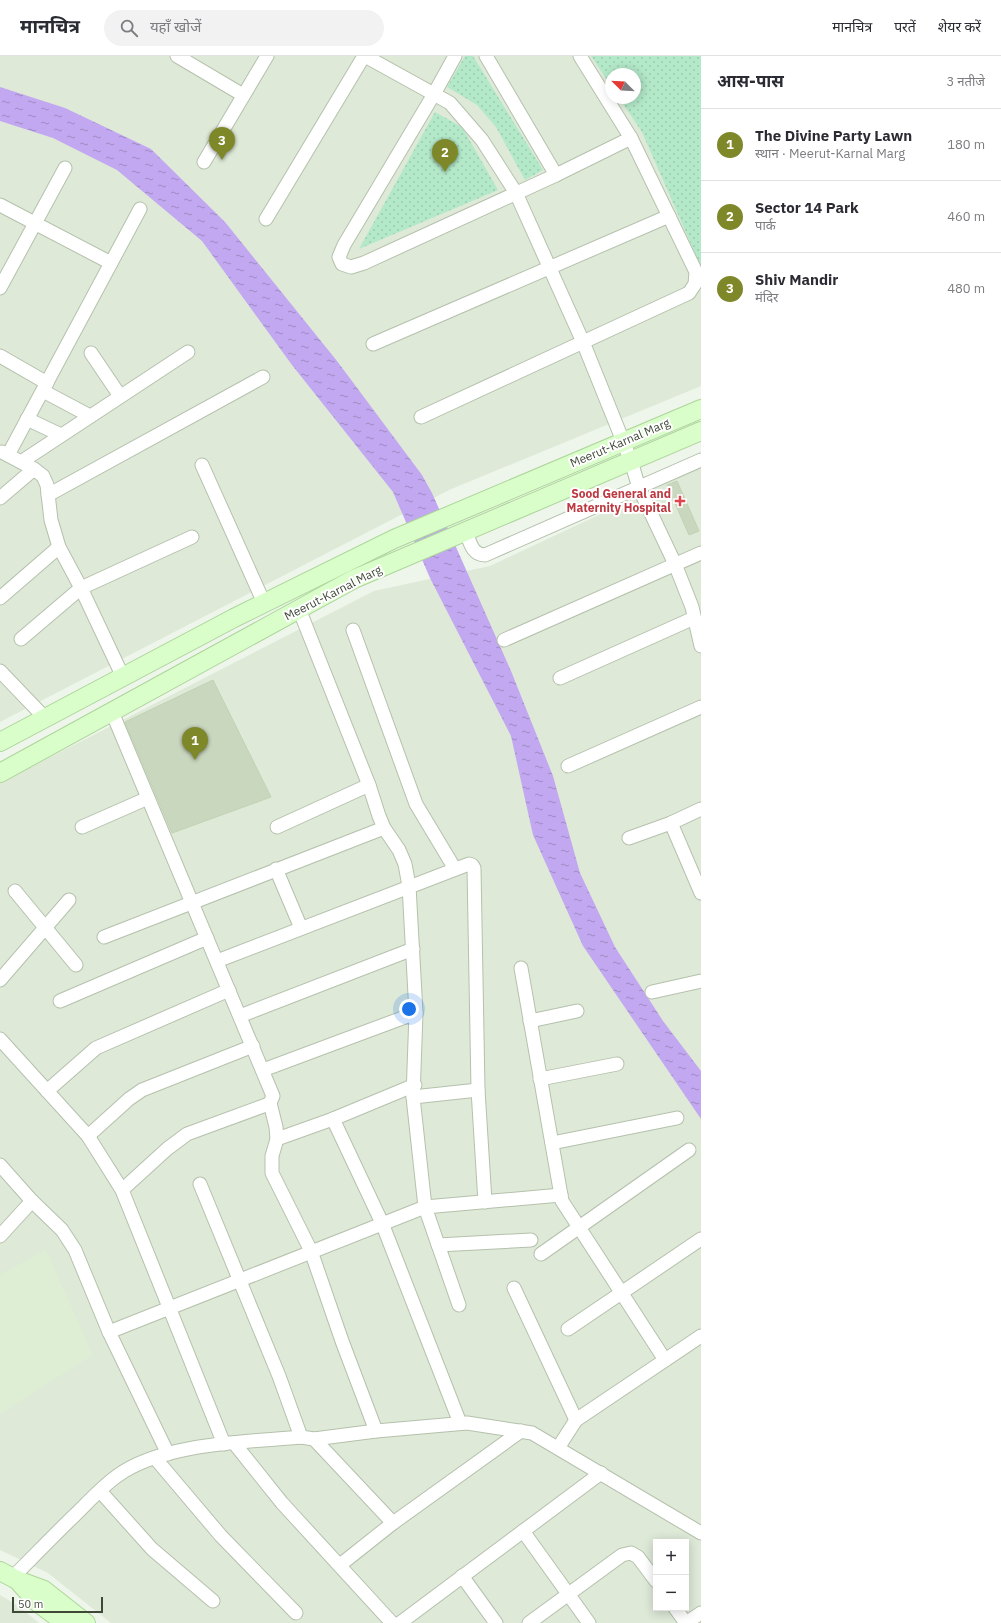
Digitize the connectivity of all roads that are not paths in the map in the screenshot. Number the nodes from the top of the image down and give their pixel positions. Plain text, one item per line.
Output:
1 (177, 56) edge
2 (266, 56) edge
3 (364, 56) edge
4 (455, 56) edge
5 (486, 56) edge
6 (580, 56) edge
7 (434, 94) junction
8 (243, 95) junction
9 (631, 138) junction
10 (204, 162) dead end
11 (65, 168) dead end
12 (556, 175) junction
13 (516, 193) junction
14 (0, 205) edge
15 (140, 209) dead end
16 (669, 216) junction
17 (266, 219) dead end
18 (35, 223) junction
19 (111, 263) junction
20 (550, 268) junction
21 (0, 288) edge
22 (583, 342) junction
23 (373, 344) dead end
24 (188, 352) dead end
25 (91, 353) dead end
26 (0, 356) edge
27 (263, 377) dead end
28 (45, 387) junction
29 (120, 396) junction
30 (701, 409) edge
31 (90, 416) junction
32 (421, 417) dead end
33 (27, 419) junction
34 (701, 431) edge
35 (61, 435) junction
36 (623, 442) junction
37 (4, 453) edge
38 (701, 460) edge
39 (631, 461) junction
40 (21, 462) junction
41 (202, 465) dead end
42 (34, 469) junction
43 (639, 488) junction
44 (48, 495) junction
45 (0, 498) edge
46 (463, 533) junction
47 (192, 537) dead end
48 (59, 547) junction
49 (701, 553) edge
50 (675, 564) junction
51 (81, 588) junction
52 (0, 598) edge
53 (264, 603) junction
54 (299, 609) junction
55 (694, 618) junction
56 (353, 630) dead end
57 (20, 639) dead end
58 (504, 640) dead end
59 (701, 646) edge
60 (140, 668) junction
61 (0, 671) edge
62 (123, 677) junction
63 (560, 678) dead end
64 (150, 691) junction
65 (701, 707) edge
66 (112, 712) junction
67 (45, 718) junction
68 (0, 742) edge
69 (568, 766) dead end
70 (0, 773) edge
71 (369, 785) junction
72 (148, 798) junction
73 (701, 809) edge
74 (671, 823) junction
75 (82, 827) dead end
76 (276, 827) dead end
77 (384, 828) junction
78 (629, 838) dead end
79 (276, 869) junction
80 (455, 869) junction
81 (410, 886) junction
82 (15, 891) dead end
83 (701, 893) edge
84 (69, 900) dead end
85 (192, 902) junction
86 (46, 928) junction
87 (300, 928) junction
88 (104, 937) dead end
89 (207, 938) junction
90 (413, 949) junction
91 (217, 961) junction
92 (76, 965) dead end
93 (521, 968) dead end
94 (0, 980) edge
95 (701, 981) edge
96 (229, 990) junction
97 (652, 992) dead end
98 (60, 1001) dead end
99 (577, 1011) dead end
100 (416, 1013) junction
101 (240, 1016) junction
102 (530, 1021) junction
103 (0, 1038) edge
104 (253, 1046) junction
105 (617, 1064) dead end
106 (263, 1070) junction
107 (540, 1079) junction
108 (478, 1090) junction
109 (47, 1091) junction
110 (414, 1091) junction
111 (270, 1103) junction
112 (677, 1118) dead end
113 (333, 1119) junction
114 (88, 1136) junction
115 (277, 1139) junction
116 (552, 1143) junction
117 (689, 1150) dead end
118 (0, 1165) edge
119 (200, 1184) dead end
120 (122, 1190) junction
121 (561, 1195) junction
122 (32, 1201) junction
123 (485, 1202) junction
124 (425, 1207) junction
125 (382, 1224) junction
126 (579, 1227) junction
127 (0, 1236) edge
128 (701, 1239) edge
129 (531, 1240) dead end
130 (438, 1245) junction
131 (311, 1251) junction
132 (541, 1254) dead end
133 (240, 1279) junction
134 (514, 1288) dead end
135 (621, 1293) junction
136 (460, 1304) dead end
137 (169, 1307) junction
138 (568, 1329) dead end
139 (109, 1332) junction
140 (701, 1336) edge
141 (665, 1360) junction
142 (576, 1420) junction
143 (460, 1424) junction
144 (376, 1431) junction
145 (521, 1431) junction
146 (307, 1438) junction
147 (229, 1444) junction
148 (558, 1448) junction
149 (168, 1454) junction
150 (155, 1458) junction
151 (601, 1473) junction
152 (100, 1491) junction
153 (393, 1523) junction
154 (523, 1531) junction
155 (701, 1533) edge
156 (340, 1565) junction
157 (6, 1575) edge
158 (462, 1576) junction
159 (653, 1577) edge
160 (568, 1595) junction
161 (213, 1601) dead end
162 (677, 1611) edge
163 (296, 1613) dead end
164 (701, 1613) edge
165 (65, 1623) edge
166 (86, 1623) edge
167 (392, 1623) edge
168 (400, 1623) edge
169 (496, 1623) edge
170 (529, 1623) edge
171 (589, 1623) edge
172 (686, 1623) edge

1 - 8 street
2 - 8 street
3 - 7 street
3 - 17 street
4 - 7 street
5 - 12 street
6 - 9 street
7 - 13 street
7 - 13 street
8 - 10 street
9 - 12 street
9 - 16 street
11 - 18 street
12 - 13 street
13 - 20 street
14 - 18 street
15 - 19 street
16 - 20 street
16 - 22 street
18 - 19 street
18 - 21 street
19 - 28 street
20 - 22 street
20 - 23 street
22 - 32 street
22 - 36 street
24 - 29 street
25 - 29 street
26 - 28 street
27 - 44 street
28 - 31 street
28 - 33 street
29 - 31 street
30 - 36 street, Meerut-Karnal Marg
31 - 35 street
33 - 35 street
33 - 37 street
34 - 39 street, Meerut-Karnal Marg
35 - 40 street
36 - 39 street
36 - 53 street, Meerut-Karnal Marg
37 - 40 street
38 - 43 street
39 - 43 street
39 - 46 street, Meerut-Karnal Marg
40 - 42 street
41 - 53 street
42 - 44 street
42 - 45 street
43 - 46 street
43 - 50 street
44 - 48 street
46 - 54 street, Meerut-Karnal Marg
47 - 51 street
48 - 51 street
48 - 52 street
49 - 50 street
50 - 55 street
50 - 58 street
51 - 57 street
51 - 62 street
53 - 60 street, Meerut-Karnal Marg
54 - 64 street, Meerut-Karnal Marg
54 - 71 street
55 - 59 street
55 - 63 street
56 - 80 street
60 - 62 street, Meerut-Karnal Marg
60 - 64 street
61 - 67 street
62 - 67 street, Meerut-Karnal Marg
64 - 66 street, Meerut-Karnal Marg
65 - 69 street
66 - 70 street, Meerut-Karnal Marg
66 - 72 street
67 - 68 street, Meerut-Karnal Marg
71 - 76 street
71 - 77 street
72 - 75 street
72 - 85 street
73 - 74 street
74 - 78 street
74 - 83 street
77 - 79 street
77 - 81 street
79 - 85 street
79 - 87 street
80 - 81 street
80 - 108 street
81 - 87 street
81 - 90 street
82 - 86 street
84 - 86 street
85 - 88 street
85 - 89 street
86 - 92 street
86 - 94 street
87 - 91 street
89 - 91 street
89 - 98 street
90 - 100 street
90 - 101 street
91 - 96 street
93 - 102 street
95 - 97 street
96 - 101 street
96 - 109 street
99 - 102 street
100 - 106 street
100 - 110 street
101 - 104 street
102 - 107 street
103 - 109 street
104 - 106 street
104 - 114 street
105 - 107 street
106 - 111 street
107 - 116 street
108 - 110 street
108 - 123 street
109 - 114 street
110 - 113 street
110 - 124 street
111 - 115 street
111 - 120 street
112 - 116 street
113 - 115 street
113 - 125 street
114 - 120 street
115 - 131 street
116 - 121 street
117 - 126 street
118 - 122 street
119 - 133 street
120 - 137 street
121 - 123 street
121 - 126 street
122 - 127 street
122 - 139 street
123 - 124 street
124 - 125 street
124 - 130 street
125 - 131 street
125 - 143 street
126 - 132 street
126 - 135 street
128 - 135 street
129 - 130 street
130 - 136 street
131 - 133 street
131 - 144 street
133 - 137 street
133 - 146 street
134 - 142 street
135 - 138 street
135 - 141 street
137 - 139 street
137 - 147 street
139 - 149 street
140 - 141 street
141 - 142 street
142 - 148 street
143 - 144 street
143 - 145 street
144 - 146 street
145 - 148 street
145 - 153 street
146 - 147 street
146 - 153 street
147 - 149 street
147 - 156 street
148 - 151 street
149 - 150 street
150 - 152 street
150 - 163 street
151 - 154 street
151 - 155 street
152 - 157 street
152 - 161 street
153 - 156 street
154 - 158 street
154 - 160 street
156 - 167 street
157 - 165 street
157 - 166 street
158 - 168 street
158 - 169 street
159 - 160 street
160 - 170 street
160 - 171 street
162 - 172 street
164 - 172 street

